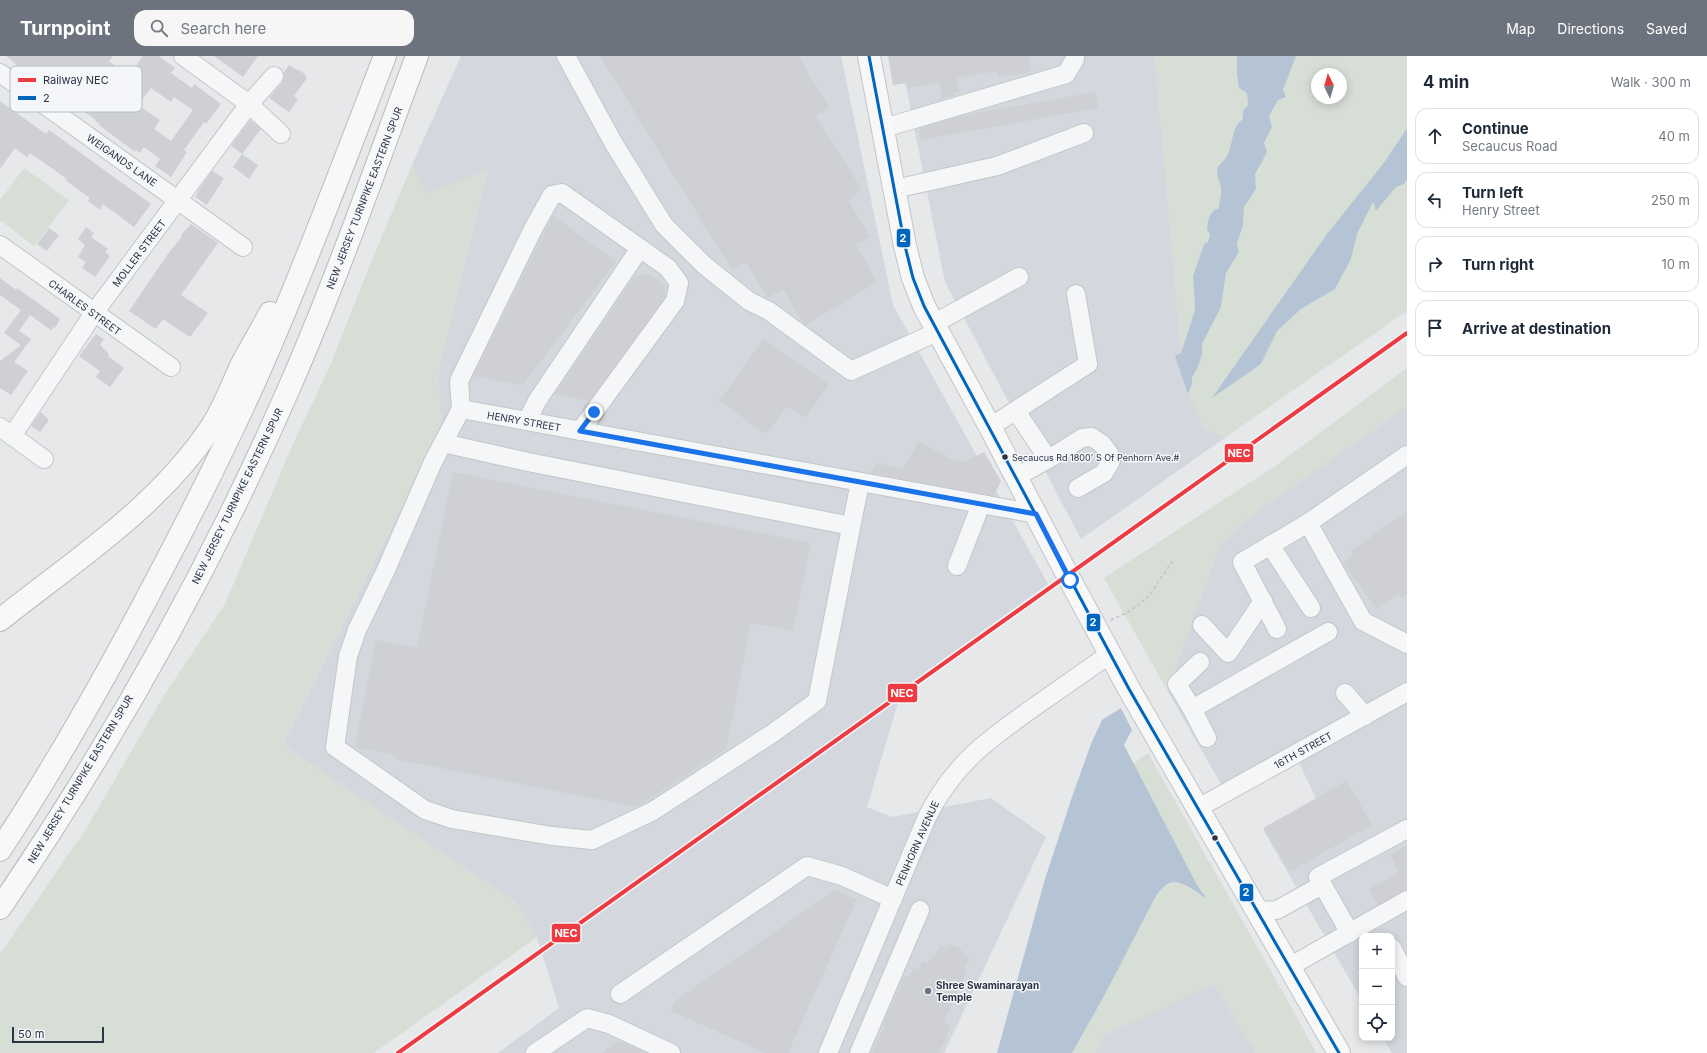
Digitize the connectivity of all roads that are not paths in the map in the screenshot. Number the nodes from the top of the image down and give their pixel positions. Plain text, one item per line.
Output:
1 (183, 56) edge
2 (385, 56) edge
3 (417, 56) edge
4 (421, 56) edge
5 (566, 56) edge
6 (869, 56) edge
7 (1075, 56) edge
8 (0, 73) edge
9 (274, 76) dead end
10 (10, 80) edge
11 (408, 80) junction
12 (249, 104) junction
13 (55, 112) edge
14 (884, 128) junction
15 (1084, 133) dead end
16 (281, 134) dead end
17 (895, 189) junction
18 (178, 200) junction
19 (322, 219) junction
20 (0, 245) edge
21 (243, 247) dead end
22 (640, 248) junction
23 (1019, 277) dead end
24 (1076, 294) dead end
25 (94, 313) junction
26 (935, 328) junction
27 (171, 368) dead end
28 (461, 409) junction
29 (1016, 411) junction
30 (527, 421) junction
31 (990, 427) junction
32 (580, 431) junction
33 (6, 432) edge
34 (443, 443) junction
35 (1407, 455) edge
36 (44, 459) dead end
37 (1048, 459) junction
38 (1016, 477) junction
39 (860, 482) junction
40 (1078, 488) dead end
41 (981, 504) junction
42 (1036, 514) junction
43 (1308, 523) junction
44 (851, 526) junction
45 (1270, 545) junction
46 (957, 566) dead end
47 (25, 600) junction
48 (1263, 601) junction
49 (0, 607) edge
50 (1312, 608) dead end
51 (0, 620) edge
52 (1202, 626) dead end
53 (1277, 629) dead end
54 (1328, 632) dead end
55 (1407, 644) edge
56 (1110, 654) junction
57 (1200, 662) dead end
58 (1407, 692) edge
59 (1345, 693) dead end
60 (1192, 709) junction
61 (1365, 716) junction
62 (1207, 738) dead end
63 (1198, 808) junction
64 (1407, 829) edge
65 (0, 850) edge
66 (1322, 885) junction
67 (893, 899) junction
68 (1407, 900) edge
69 (0, 908) edge
70 (920, 910) dead end
71 (1257, 911) junction
72 (1350, 933) junction
73 (1395, 954) edge
74 (1289, 967) junction
75 (1407, 977) edge
76 (620, 994) dead end
77 (535, 1053) edge
78 (671, 1053) edge
79 (828, 1053) edge
80 (859, 1053) edge
81 (1339, 1053) edge

1 - 12 street
2 - 19 main road
3 - 11 main road, NEW JERSEY TURNPIKE EASTERN SPUR
4 - 11 main road
5 - 26 street
6 - 14 main road
7 - 14 street
8 - 10 street, WEIGANDS LANE
9 - 12 street, MOLLER STREET
11 - 69 main road, NEW JERSEY TURNPIKE EASTERN SPUR
12 - 16 street
12 - 18 street, MOLLER STREET
13 - 18 street, WEIGANDS LANE
14 - 17 main road
15 - 17 street
17 - 26 main road
18 - 21 street, WEIGANDS LANE
18 - 25 street, MOLLER STREET
19 - 47 main road
19 - 65 main road
20 - 25 street, CHARLES STREET
22 - 28 street
22 - 30 street
22 - 32 street
23 - 26 street
24 - 29 street
25 - 27 street, CHARLES STREET
25 - 33 street, MOLLER STREET
26 - 31 main road
28 - 30 street, HENRY STREET
28 - 34 street
29 - 31 street
29 - 37 street
30 - 32 street, HENRY STREET
31 - 38 main road
32 - 39 street, HENRY STREET
33 - 36 street
34 - 44 street
34 - 44 street
35 - 43 street
37 - 38 street
37 - 40 street
38 - 42 main road
39 - 41 street, HENRY STREET
39 - 44 street
41 - 42 street, HENRY STREET
41 - 46 street
42 - 56 main road
43 - 45 street
43 - 55 street
45 - 48 street
45 - 50 street
47 - 49 main road
47 - 51 main road
48 - 52 street
48 - 53 street
54 - 60 street
56 - 63 main road
56 - 67 street, PENHORN AVENUE
57 - 60 street
58 - 61 street, 16TH STREET
59 - 61 street
60 - 62 street
61 - 63 street, 16TH STREET
63 - 71 main road
64 - 66 street
66 - 71 street
66 - 72 street
67 - 76 street
67 - 79 street, PENHORN AVENUE
68 - 72 street
70 - 80 street
71 - 74 main road
72 - 74 street
73 - 75 street
74 - 81 main road
77 - 78 street

